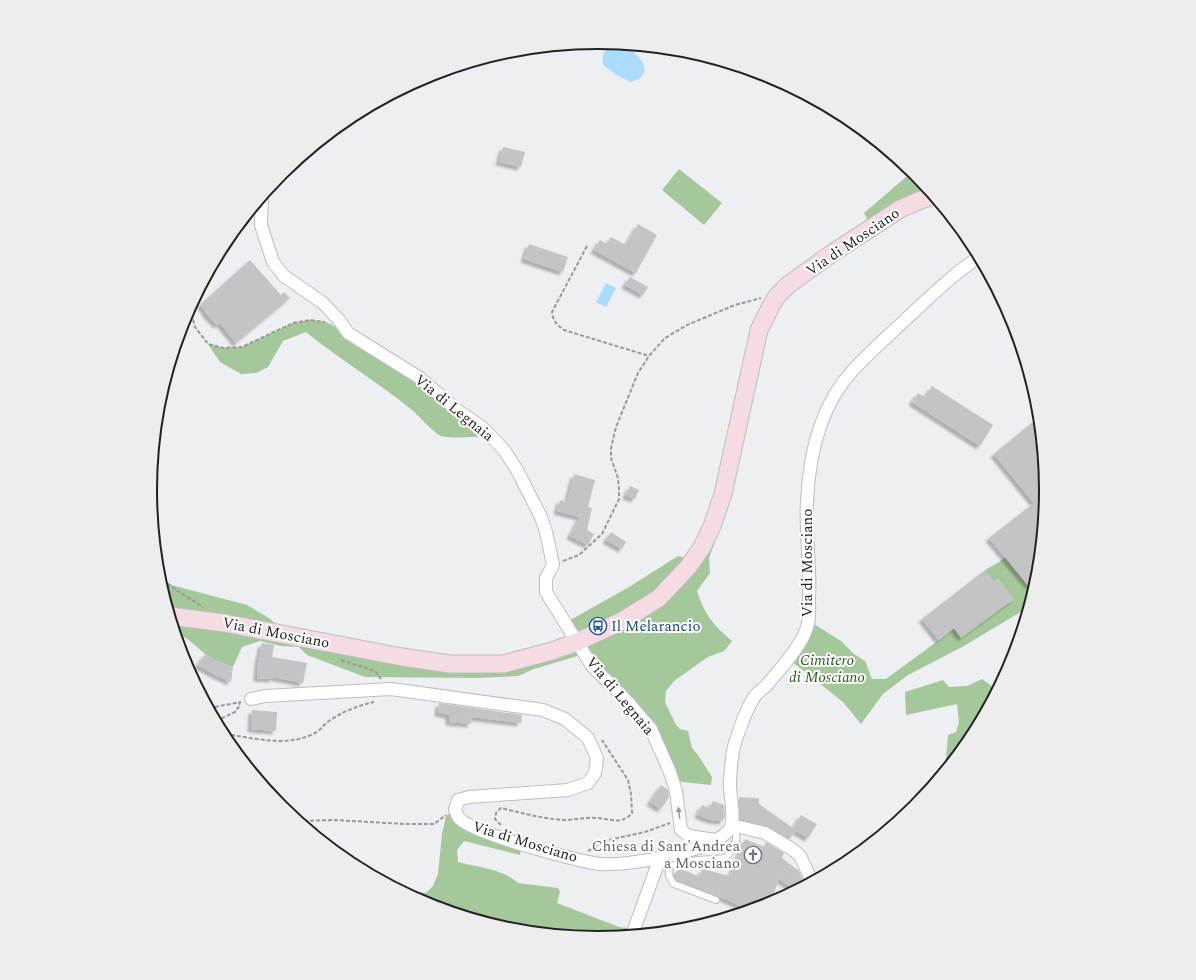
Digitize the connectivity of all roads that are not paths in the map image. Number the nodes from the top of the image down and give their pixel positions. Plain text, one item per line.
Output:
1 (929, 198) edge
2 (262, 204) edge
3 (974, 260) edge
4 (176, 617) edge
5 (577, 642) junction
6 (251, 699) road end
7 (730, 827) junction
8 (715, 840) junction
9 (660, 858) junction
10 (810, 877) edge
11 (716, 900) dead end
12 (634, 929) edge

1 - 5 main road, Via di Mosciano
2 - 5 street, Via di Legnaia
3 - 7 street, Via di Mosciano
4 - 5 main road, Via di Mosciano
8 -> 5 street, Via di Legnaia
6 - 9 street, Via di Mosciano
7 - 8 street, Via di Mosciano
7 - 10 street
7 - 11 lane
8 - 9 street, Via di Mosciano
9 - 12 street

